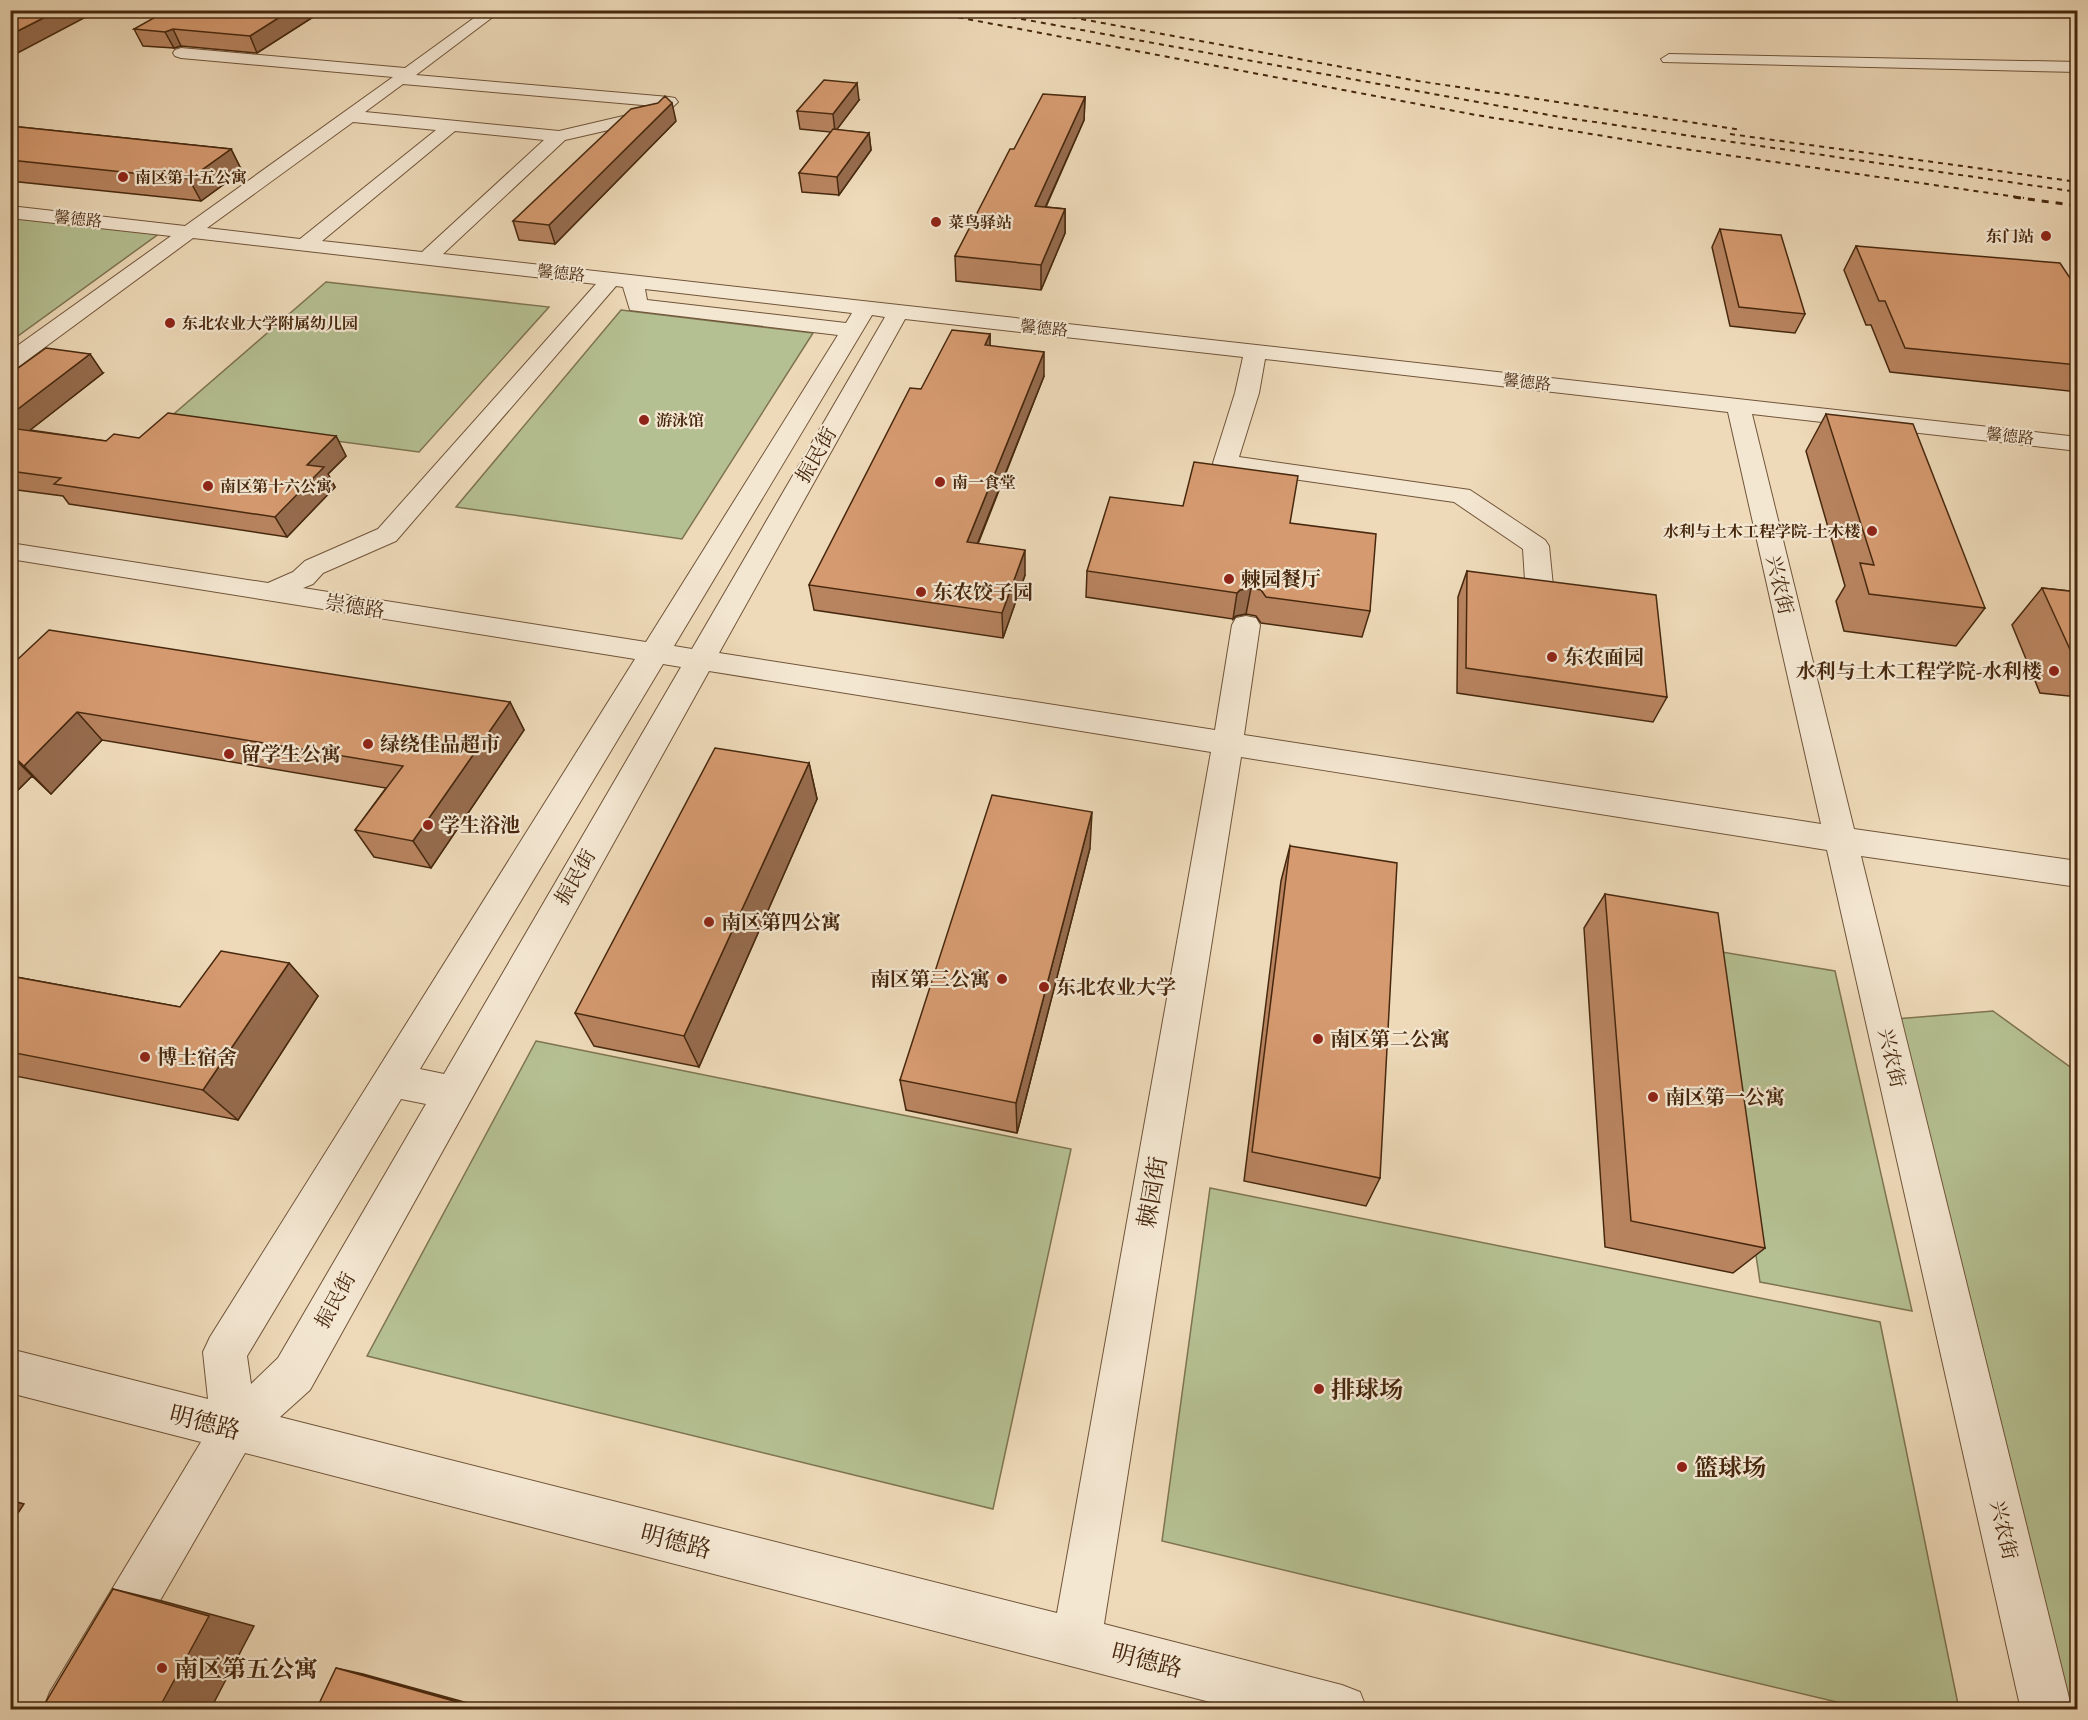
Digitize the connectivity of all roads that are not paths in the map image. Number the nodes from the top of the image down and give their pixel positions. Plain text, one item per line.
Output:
1 (495, 10) edge
2 (181, 53) edge
3 (1669, 59) dead end
4 (2078, 67) edge
5 (404, 76) junction
6 (349, 116) junction
7 (451, 126) junction
8 (559, 136) junction
9 (256, 164) dead end
10 (279, 167) junction
11 (10, 212) edge
12 (190, 231) junction
13 (306, 244) junction
14 (427, 258) junction
15 (622, 279) junction
16 (899, 311) junction
17 (859, 319) junction
18 (1255, 351) junction
19 (10, 362) edge
20 (1738, 406) junction
21 (801, 415) junction
22 (837, 419) junction
23 (2078, 444) edge
24 (734, 523) junction
25 (774, 529) junction
26 (10, 551) edge
27 (269, 592) junction
28 (1540, 596) edge
29 (1246, 625) dead end
30 (654, 652) junction
31 (699, 659) junction
32 (1228, 742) junction
33 (1841, 840) junction
34 (519, 872) junction
35 (2078, 874) edge
36 (573, 882) junction
37 (391, 1080) junction
38 (453, 1092) junction
39 (10, 1371) edge
40 (234, 1429) junction
41 (1076, 1642) junction
42 (68, 1710) edge
43 (1342, 1710) edge
44 (2047, 1710) edge

1 - 5 street
2 - 5 street
3 - 4 street
5 - 6 street
5 - 8 street
6 - 7 street
6 - 10 street
7 - 8 street
7 - 13 street
8 - 14 street
9 - 10 street
10 - 12 street
11 - 12 street, 馨德路
12 - 13 street, 馨德路
12 - 19 street
13 - 14 street, 馨德路
14 - 15 street, 馨德路
15 - 17 street, 馨德路
15 - 27 street
16 - 17 street, 馨德路
16 - 18 street, 馨德路
16 - 22 street, 振民街
17 - 21 street, 振民街
18 - 20 street, 馨德路
18 - 28 street
20 - 23 street, 馨德路
20 - 33 street, 兴农街
21 - 22 street
21 - 24 street, 振民街
22 - 25 street, 振民街
24 - 25 street
24 - 30 street, 振民街
25 - 31 street, 振民街
26 - 27 street, 崇德路
27 - 30 street, 崇德路
29 - 32 street, 棘园街
30 - 31 street, 崇德路
30 - 34 street, 振民街
31 - 32 street, 崇德路
31 - 36 street, 振民街
32 - 33 street, 崇德路
32 - 41 street, 棘园街
33 - 35 street, 崇德路
33 - 44 street, 兴农街
34 - 36 street
34 - 37 street, 振民街
36 - 38 street, 振民街
37 - 38 street
37 - 40 street, 振民街
38 - 40 street, 振民街
39 - 40 street, 明德路
40 - 41 street, 明德路
40 - 42 street, 振民街
41 - 43 street, 明德路

